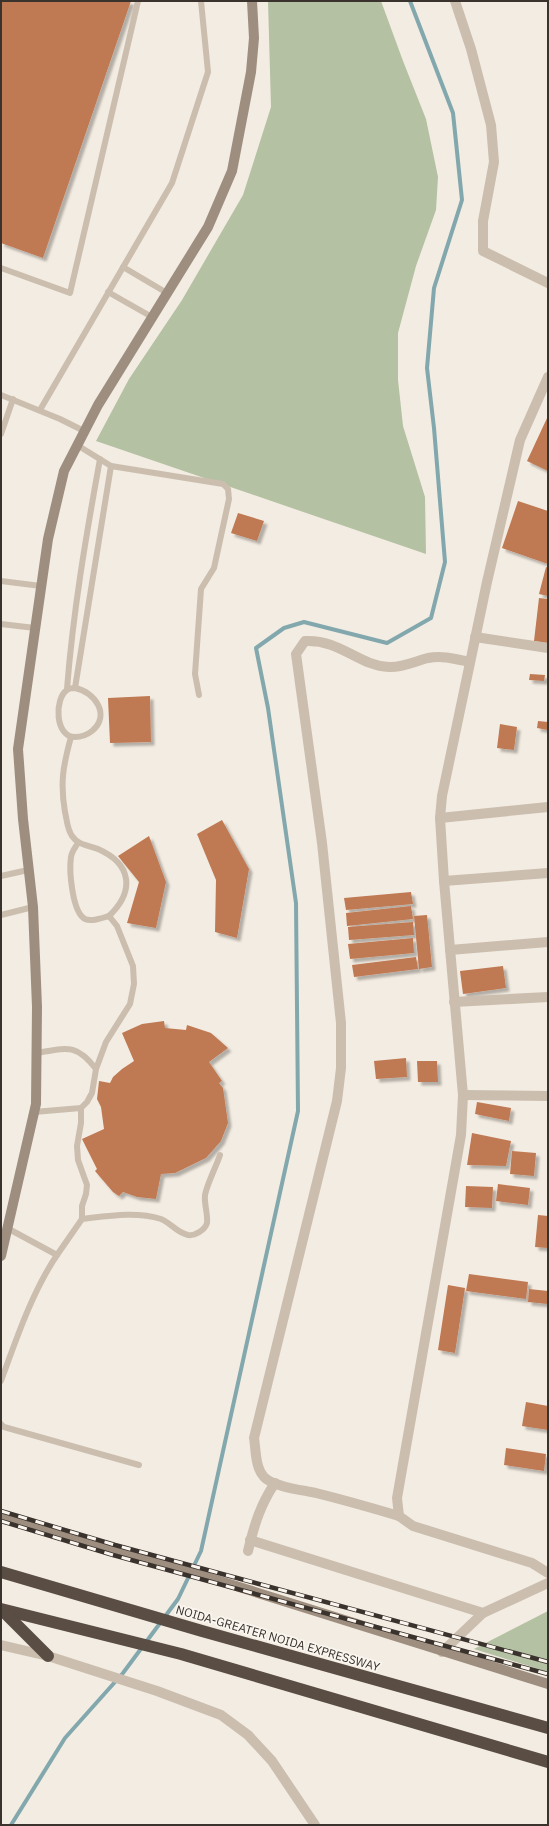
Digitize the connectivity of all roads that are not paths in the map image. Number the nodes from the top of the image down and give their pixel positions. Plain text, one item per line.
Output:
1 (138, 1) edge
2 (201, 1) edge
3 (252, 1) edge
4 (455, 1) edge
5 (122, 267) junction
6 (1, 268) edge
7 (548, 283) edge
8 (108, 292) junction
9 (167, 294) junction
10 (152, 317) junction
11 (548, 377) edge
12 (1, 395) edge
13 (13, 399) junction
14 (40, 410) junction
15 (84, 431) junction
16 (1, 434) edge
17 (77, 446) junction
18 (100, 459) junction
19 (111, 466) junction
20 (1, 581) edge
21 (41, 586) junction
22 (1, 624) edge
23 (35, 628) junction
24 (475, 637) junction
25 (548, 648) edge
26 (470, 662) junction
27 (76, 688) junction
28 (67, 689) junction
29 (199, 695) dead end
30 (71, 737) junction
31 (548, 807) edge
32 (440, 818) junction
33 (78, 843) junction
34 (28, 870) junction
35 (548, 873) edge
36 (1, 876) edge
37 (444, 881) junction
38 (34, 907) junction
39 (1, 915) edge
40 (109, 916) junction
41 (548, 942) edge
42 (450, 950) junction
43 (548, 997) edge
44 (454, 1002) junction
45 (36, 1053) junction
46 (96, 1069) junction
47 (463, 1095) junction
48 (548, 1096) edge
49 (81, 1108) junction
50 (34, 1112) junction
51 (220, 1155) dead end
52 (82, 1219) junction
53 (7, 1228) junction
54 (57, 1254) junction
55 (1, 1256) edge
56 (1, 1381) edge
57 (1, 1424) edge
58 (139, 1465) dead end
59 (275, 1483) junction
60 (400, 1516) junction
61 (1, 1517) edge
62 (250, 1540) junction
63 (248, 1551) dead end
64 (1, 1572) edge
65 (548, 1573) edge
66 (548, 1583) edge
67 (1, 1609) edge
68 (483, 1613) junction
69 (1, 1645) edge
70 (442, 1652) junction
71 (48, 1656) junction
72 (548, 1684) edge
73 (548, 1728) edge
74 (548, 1762) edge
75 (315, 1825) edge

1 - 6 lane
2 - 5 lane
3 - 9 street
4 - 7 street
5 - 8 lane
5 - 9 lane
8 - 10 lane
8 - 14 lane
9 - 10 street
10 - 15 street
11 - 24 street
12 - 13 lane
13 - 14 lane
13 - 16 lane
14 - 15 lane
15 - 17 street
17 - 18 lane
17 - 21 street
18 - 19 lane
18 - 28 lane
19 - 27 lane
19 - 29 lane
20 - 21 lane
21 - 23 street
22 - 23 lane
23 - 34 street
24 - 25 street
24 - 26 street
26 - 32 street
26 - 59 street
27 - 28 lane
27 - 30 lane
28 - 30 lane
30 - 33 lane
31 - 32 street
32 - 37 street
33 - 40 lane
33 - 40 lane
34 - 36 lane
34 - 38 street
35 - 37 street
37 - 42 street
38 - 39 lane
38 - 45 street
40 - 46 lane
41 - 42 street
42 - 44 street
43 - 44 street
44 - 47 street
45 - 46 lane
45 - 50 street
46 - 49 lane
47 - 48 street
47 - 60 street
49 - 50 lane
49 - 52 lane
50 - 53 street
51 - 52 lane
52 - 54 lane
53 - 54 lane
53 - 55 street
54 - 56 lane
57 - 58 lane
59 - 60 street
59 - 62 street
60 - 65 street
61 - 70 street
62 - 63 street
62 - 68 street
64 - 73 highway, NOIDA-GREATER NOIDA EXPRESSWAY
66 - 68 street
67 - 71 highway
67 - 74 highway
68 - 70 street
69 - 71 street
70 - 72 street
71 - 75 street

